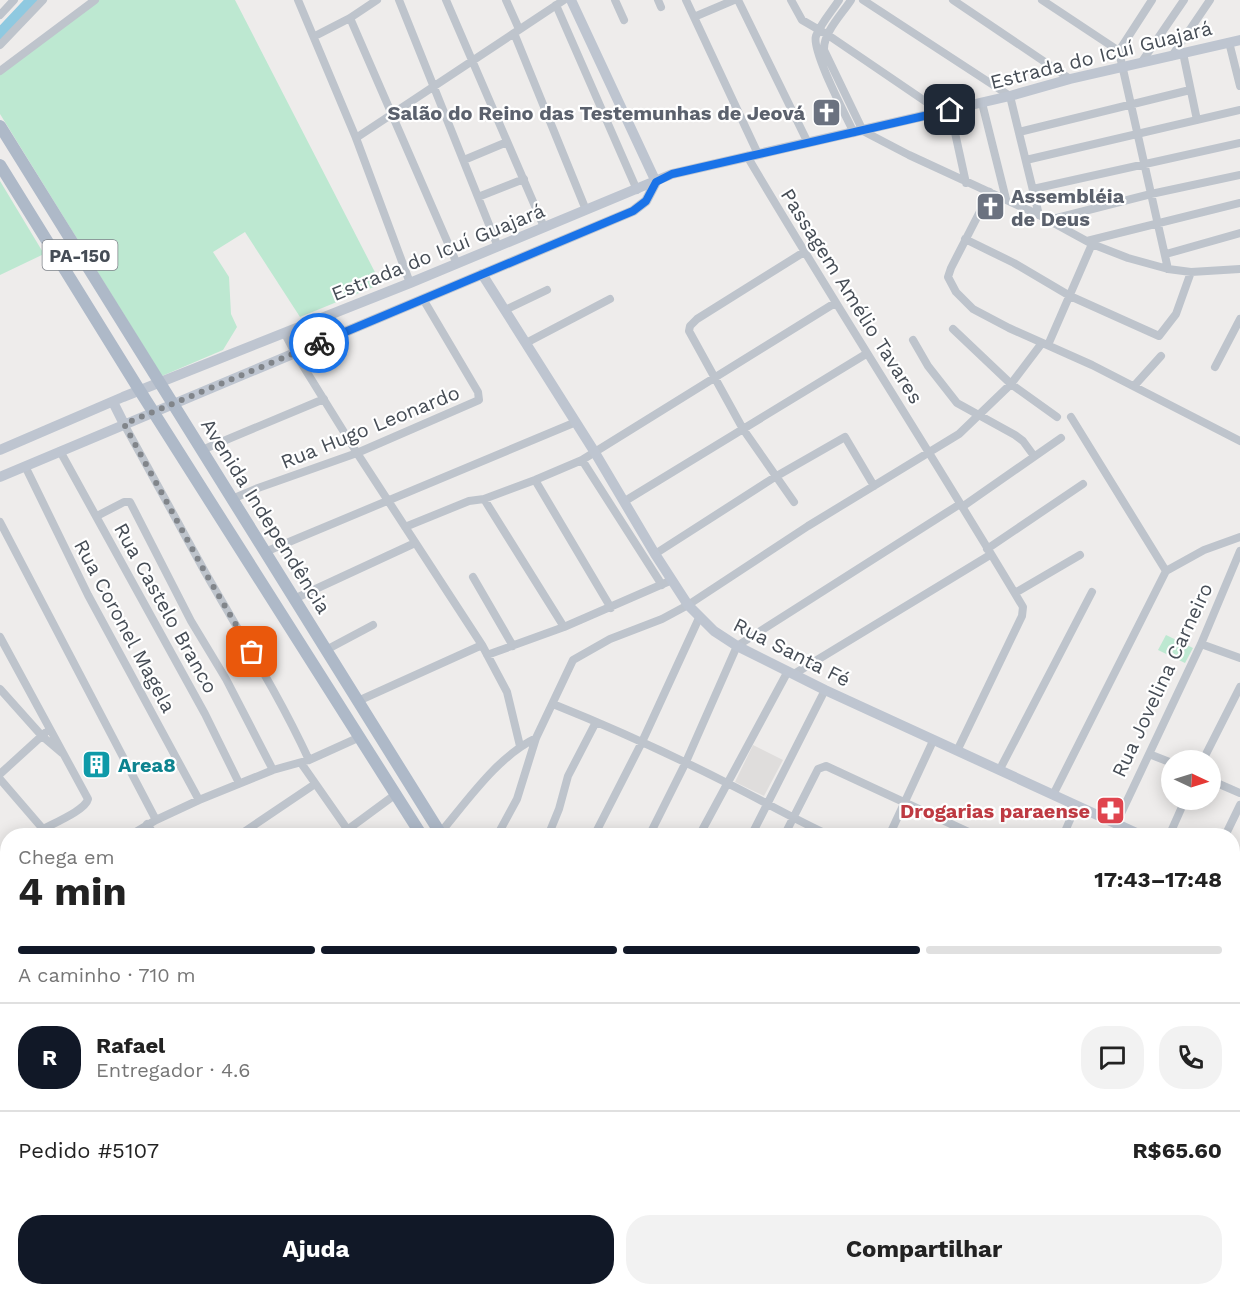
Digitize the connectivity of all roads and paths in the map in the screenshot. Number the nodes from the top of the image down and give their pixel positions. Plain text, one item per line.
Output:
1 (14, 0) edge
2 (43, 0) edge
3 (95, 0) edge
4 (298, 0) edge
5 (377, 0) edge
6 (399, 0) edge
7 (446, 0) edge
8 (506, 0) edge
9 (564, 0) edge
10 (571, 0) edge
11 (615, 0) edge
12 (686, 0) edge
13 (736, 0) edge
14 (791, 0) edge
15 (839, 0) edge
16 (851, 0) edge
17 (863, 0) edge
18 (953, 0) edge
19 (1042, 0) edge
20 (1152, 0) edge
21 (1184, 0) edge
22 (1209, 0) edge
23 (556, 5) junction
24 (0, 15) edge
25 (694, 17) junction
26 (350, 18) junction
27 (624, 20) dead end
28 (819, 30) junction
29 (516, 31) junction
30 (828, 35) junction
31 (315, 36) junction
32 (1235, 41) edge
33 (0, 45) edge
34 (1119, 51) junction
35 (1178, 55) junction
36 (473, 61) junction
37 (1141, 63) junction
38 (1121, 68) junction
39 (0, 71) edge
40 (1070, 80) junction
41 (1240, 86) edge
42 (435, 87) junction
43 (1190, 90) junction
44 (1010, 96) junction
45 (982, 103) junction
46 (1131, 106) junction
47 (1240, 110) edge
48 (945, 111) junction
49 (392, 116) junction
50 (1197, 120) junction
51 (0, 126) edge
52 (858, 132) junction
53 (1019, 132) junction
54 (1138, 134) junction
55 (356, 138) junction
56 (507, 142) junction
57 (808, 143) junction
58 (1240, 143) edge
59 (753, 155) junction
60 (464, 159) junction
61 (1026, 160) junction
62 (1145, 164) junction
63 (0, 165) edge
64 (1240, 175) edge
65 (524, 179) junction
66 (656, 182) junction
67 (966, 183) junction
68 (1033, 189) junction
69 (637, 190) junction
70 (990, 192) junction
71 (1151, 194) junction
72 (478, 197) junction
73 (1006, 199) junction
74 (1240, 203) edge
75 (640, 206) junction
76 (586, 210) junction
77 (1039, 215) junction
78 (1049, 220) junction
79 (1158, 224) junction
80 (544, 227) junction
81 (1240, 233) edge
82 (965, 239) junction
83 (1090, 242) junction
84 (498, 246) junction
85 (804, 252) junction
86 (1166, 254) junction
87 (457, 264) junction
88 (1168, 268) junction
89 (89, 269) junction
90 (1240, 270) edge
91 (67, 271) junction
92 (1191, 272) junction
93 (482, 274) junction
94 (410, 283) junction
95 (547, 290) dead end
96 (1070, 296) junction
97 (423, 299) junction
98 (610, 299) dead end
99 (834, 303) junction
100 (505, 310) junction
101 (1240, 319) edge
102 (953, 329) dead end
103 (285, 334) junction
104 (913, 340) dead end
105 (526, 343) junction
106 (1045, 344) junction
107 (295, 353) junction
108 (867, 354) junction
109 (1161, 356) dead end
110 (1215, 367) dead end
111 (714, 378) junction
112 (159, 383) junction
113 (1011, 384) junction
114 (1134, 386) junction
115 (140, 391) junction
116 (324, 399) junction
117 (113, 402) junction
118 (173, 404) junction
119 (154, 411) junction
120 (979, 416) junction
121 (1057, 417) dead end
122 (1071, 417) dead end
123 (576, 422) junction
124 (124, 424) junction
125 (743, 429) junction
126 (1061, 438) dead end
127 (1240, 441) edge
128 (0, 450) edge
129 (202, 450) junction
130 (60, 451) junction
131 (594, 451) junction
132 (357, 453) junction
133 (929, 453) junction
134 (1034, 456) junction
135 (582, 460) junction
136 (25, 466) junction
137 (0, 477) edge
138 (775, 477) junction
139 (535, 480) junction
140 (1083, 484) dead end
141 (874, 486) junction
142 (232, 499) junction
143 (389, 499) junction
144 (484, 499) junction
145 (625, 501) junction
146 (794, 502) dead end
147 (961, 506) junction
148 (97, 516) junction
149 (244, 519) junction
150 (0, 522) edge
151 (228, 527) junction
152 (405, 527) junction
153 (1240, 537) edge
154 (415, 543) junction
155 (1240, 551) edge
156 (265, 552) junction
157 (989, 552) junction
158 (655, 554) junction
159 (1080, 555) dead end
160 (1166, 571) junction
161 (473, 577) dead end
162 (672, 580) junction
163 (662, 585) junction
164 (1092, 592) dead end
165 (1015, 593) junction
166 (294, 599) junction
167 (688, 605) junction
168 (611, 608) junction
169 (699, 618) junction
170 (373, 625) dead end
171 (564, 627) junction
172 (1, 642) edge
173 (1201, 644) junction
174 (482, 645) junction
175 (513, 646) junction
176 (737, 646) junction
177 (326, 650) junction
178 (488, 655) junction
179 (1240, 658) edge
180 (791, 672) junction
181 (1240, 687) edge
182 (0, 689) edge
183 (825, 690) junction
184 (358, 701) junction
185 (553, 704) junction
186 (596, 722) junction
187 (50, 729) junction
188 (42, 736) junction
189 (360, 737) junction
190 (536, 738) junction
191 (933, 741) junction
192 (642, 742) junction
193 (520, 746) junction
194 (1208, 750) edge
195 (957, 751) junction
196 (1149, 754) junction
197 (65, 756) junction
198 (1161, 759) edge
199 (305, 761) junction
200 (685, 764) junction
201 (273, 770) junction
202 (1000, 770) junction
203 (0, 774) edge
204 (1, 783) edge
205 (239, 783) junction
206 (727, 783) junction
207 (315, 784) junction
208 (1221, 785) edge
209 (1240, 793) edge
210 (396, 794) junction
211 (1053, 795) junction
212 (199, 800) junction
213 (904, 803) junction
214 (767, 804) junction
215 (1240, 805) edge
216 (1076, 806) junction
217 (1180, 810) edge
218 (793, 818) junction
219 (156, 820) junction
220 (147, 824) junction
221 (42, 827) joint
222 (141, 828) edge
223 (150, 828) edge
224 (250, 828) edge
225 (347, 828) edge
226 (355, 828) edge
227 (417, 828) edge
228 (437, 828) edge
229 (446, 828) edge
230 (501, 828) edge
231 (552, 828) edge
232 (598, 828) edge
233 (653, 828) edge
234 (703, 828) edge
235 (755, 828) edge
236 (788, 828) edge
237 (814, 828) edge
238 (893, 828) edge
239 (959, 828) edge
240 (1066, 828) edge
241 (1117, 828) edge
242 (1172, 828) edge
243 (1229, 828) edge

1 - 24 street
2 - 33 street
3 - 39 street
4 - 31 street
5 - 26 street
6 - 42 street
7 - 36 street
8 - 29 street
9 - 23 street
10 - 66 main road
11 - 27 street
12 - 25 street, Passagem Amélio Tavares
13 - 25 street
13 - 57 street
14 - 28 street
15 - 28 street
16 - 30 street
17 - 44 street
18 - 40 street
19 - 34 street
20 - 34 street
21 - 37 street
22 - 35 street
23 - 29 street
23 - 69 street
25 - 59 street, Passagem Amélio Tavares
26 - 31 street
26 - 49 street
28 - 30 street
28 - 52 street
29 - 36 street
29 - 76 street
30 - 48 street
30 - 52 street
31 - 55 street
32 - 35 main road, Estrada do Icuí Guajará
32 - 41 street
34 - 38 street
35 - 37 main road, Estrada do Icuí Guajará
35 - 43 street
36 - 42 street
36 - 56 street
37 - 38 main road, Estrada do Icuí Guajará
38 - 40 main road, Estrada do Icuí Guajará
38 - 46 street
40 - 44 main road, Estrada do Icuí Guajará
42 - 49 street
42 - 60 street
43 - 46 street
43 - 50 street
44 - 45 main road, Estrada do Icuí Guajará
44 - 53 street
45 - 48 main road, Estrada do Icuí Guajará
45 - 73 street
46 - 53 street
46 - 54 street
47 - 50 street
48 - 52 main road, Estrada do Icuí Guajará
48 - 67 street
49 - 55 street
49 - 87 street
50 - 54 street
51 - 89 main road, Avenida Independência / PA-150
52 - 57 main road, Estrada do Icuí Guajará
52 - 67 street
53 - 61 street
54 - 61 street
54 - 62 street
55 - 94 street
56 - 60 street
56 - 65 street
57 - 59 main road, Estrada do Icuí Guajará
58 - 62 street
59 - 66 main road, Estrada do Icuí Guajará
59 - 85 street, Passagem Amélio Tavares
60 - 72 street
61 - 68 street
62 - 68 street
62 - 71 street
63 - 91 main road, Avenida Independência / PA-150
64 - 71 street
65 - 72 street
65 - 80 street
66 - 69 main road, Estrada do Icuí Guajará
66 - 75 main road, Estrada do Icuí Guajará
67 - 70 street
68 - 77 street
69 - 75 main road
69 - 76 main road, Estrada do Icuí Guajará
70 - 73 street
70 - 82 street
71 - 78 street
71 - 79 street
72 - 84 street
73 - 77 street
74 - 79 street
75 - 93 main road, Estrada do Icuí Guajará
76 - 80 main road, Estrada do Icuí Guajará
77 - 78 street
78 - 83 street
79 - 83 street
79 - 86 street
80 - 84 main road, Estrada do Icuí Guajará
81 - 86 street
82 - 96 street
82 - 106 street
83 - 88 street
83 - 96 street
84 - 87 main road, Estrada do Icuí Guajará
85 - 99 street, Passagem Amélio Tavares
85 - 111 street
86 - 88 street
87 - 94 main road, Estrada do Icuí Guajará
88 - 92 street
89 - 91 main road
89 - 112 main road, Avenida Independência / PA-150
90 - 92 street
91 - 115 main road, Avenida Independência / PA-150
92 - 96 street
93 - 97 main road, Estrada do Icuí Guajará
93 - 100 main road, Rua Santa Fé
94 - 103 main road, Estrada do Icuí Guajará
95 - 100 street
96 - 106 street
97 - 107 main road, Estrada do Icuí Guajará
97 - 132 street, Rua Hugo Leonardo
98 - 105 street
99 - 108 street, Passagem Amélio Tavares
99 - 111 street
100 - 105 main road, Rua Santa Fé
101 - 110 street
102 - 113 street
103 - 107 street
103 - 112 main road, Estrada do Icuí Guajará
104 - 120 street
105 - 123 main road, Rua Santa Fé
106 - 113 street
106 - 114 street
107 - 116 street
107 - 118 main road, Estrada do Icuí Guajará
108 - 125 street
108 - 133 street, Passagem Amélio Tavares
109 - 114 street
111 - 125 street
111 - 131 street
112 - 115 main road, Estrada do Icuí Guajará
112 - 118 main road, Avenida Independência / PA-150
113 - 120 street
113 - 121 street
114 - 127 street
115 - 117 main road, Estrada do Icuí Guajará
115 - 119 main road, Avenida Independência / PA-150
116 - 129 street
116 - 132 street
117 - 124 main road
117 - 128 main road, Estrada do Icuí Guajará
118 - 119 main road, Estrada do Icuí Guajará
118 - 129 main road, Avenida Independência / PA-150
119 - 124 main road, Estrada do Icuí Guajará
119 - 151 main road, Avenida Independência / PA-150
120 - 133 street
120 - 134 street
122 - 160 street
123 - 131 main road, Rua Santa Fé
123 - 143 street
124 - 130 main road, Estrada do Icuí Guajará
124 - 199 street
125 - 138 street
125 - 145 street
126 - 134 street
129 - 142 main road, Avenida Independência / PA-150
130 - 136 main road, Estrada do Icuí Guajará
130 - 148 street, Rua Castelo Branco
131 - 135 street
131 - 145 main road, Rua Santa Fé
132 - 142 street, Rua Hugo Leonardo
132 - 143 street
133 - 141 street
133 - 147 street, Passagem Amélio Tavares
134 - 147 street
135 - 139 street
135 - 163 street
136 - 137 main road, Estrada do Icuí Guajará
136 - 212 street, Rua Coronel Magela
138 - 141 street
138 - 146 street
138 - 158 street
139 - 144 street
139 - 168 street
140 - 157 street
141 - 167 street
142 - 149 main road, Avenida Independência / PA-150
143 - 152 street
143 - 156 street
144 - 152 street
144 - 171 street
145 - 158 main road, Rua Santa Fé
147 - 157 street, Passagem Amélio Tavares
147 - 176 street
148 - 201 street
148 - 205 street, Rua Castelo Branco
149 - 151 main road
149 - 156 main road, Avenida Independência / PA-150
150 - 219 street
151 - 189 main road, Avenida Independência / PA-150
152 - 154 street
153 - 160 street
154 - 166 street
154 - 174 street
155 - 173 street, Rua Jovelina Carneiro
156 - 166 main road, Avenida Independência / PA-150
157 - 165 street, Passagem Amélio Tavares
157 - 180 street
158 - 162 main road, Rua Santa Fé
159 - 165 street
160 - 211 street
161 - 175 street
162 - 163 street
162 - 167 main road, Rua Santa Fé
163 - 168 street
164 - 202 street
165 - 195 street, Passagem Amélio Tavares
166 - 177 main road, Avenida Independência / PA-150
167 - 169 main road, Rua Santa Fé
167 - 185 street
168 - 171 street
169 - 176 main road, Rua Santa Fé
169 - 192 street
170 - 177 street
171 - 175 street
172 - 187 street
173 - 179 street
173 - 196 street, Rua Jovelina Carneiro
174 - 178 street
174 - 184 street
175 - 178 street
176 - 180 main road, Rua Santa Fé
176 - 200 street
177 - 184 main road, Avenida Independência / PA-150
178 - 193 street
180 - 183 main road, Rua Santa Fé
180 - 206 street
181 - 194 street
182 - 188 street
183 - 191 main road, Rua Santa Fé
183 - 214 street
184 - 228 main road, Avenida Independência / PA-150
185 - 186 street
185 - 190 street
186 - 192 street
186 - 231 street
187 - 188 street
187 - 197 street
188 - 197 street
188 - 203 street
189 - 199 street
189 - 210 main road, Avenida Independência / PA-150
190 - 193 street
190 - 230 street
191 - 195 main road, Rua Santa Fé
191 - 213 street
192 - 200 street
192 - 232 street
193 - 229 street
195 - 202 main road, Rua Santa Fé
196 - 198 street
196 - 241 street, Rua Jovelina Carneiro
197 - 221 street
199 - 201 street
199 - 207 street
200 - 206 street
200 - 233 street
201 - 205 street
202 - 211 main road, Rua Santa Fé
204 - 221 street
205 - 212 street
206 - 214 street
206 - 234 street
207 - 224 street
207 - 225 street
208 - 209 street
210 - 226 street
210 - 227 main road, Avenida Independência / PA-150
211 - 216 main road, Rua Santa Fé
212 - 219 street
213 - 218 street
213 - 238 street
213 - 239 street
214 - 218 street
214 - 235 street
215 - 243 street
216 - 240 street
216 - 241 main road, Rua Santa Fé
217 - 242 street
218 - 236 street
218 - 237 street
219 - 220 street
220 - 222 street
220 - 223 street

